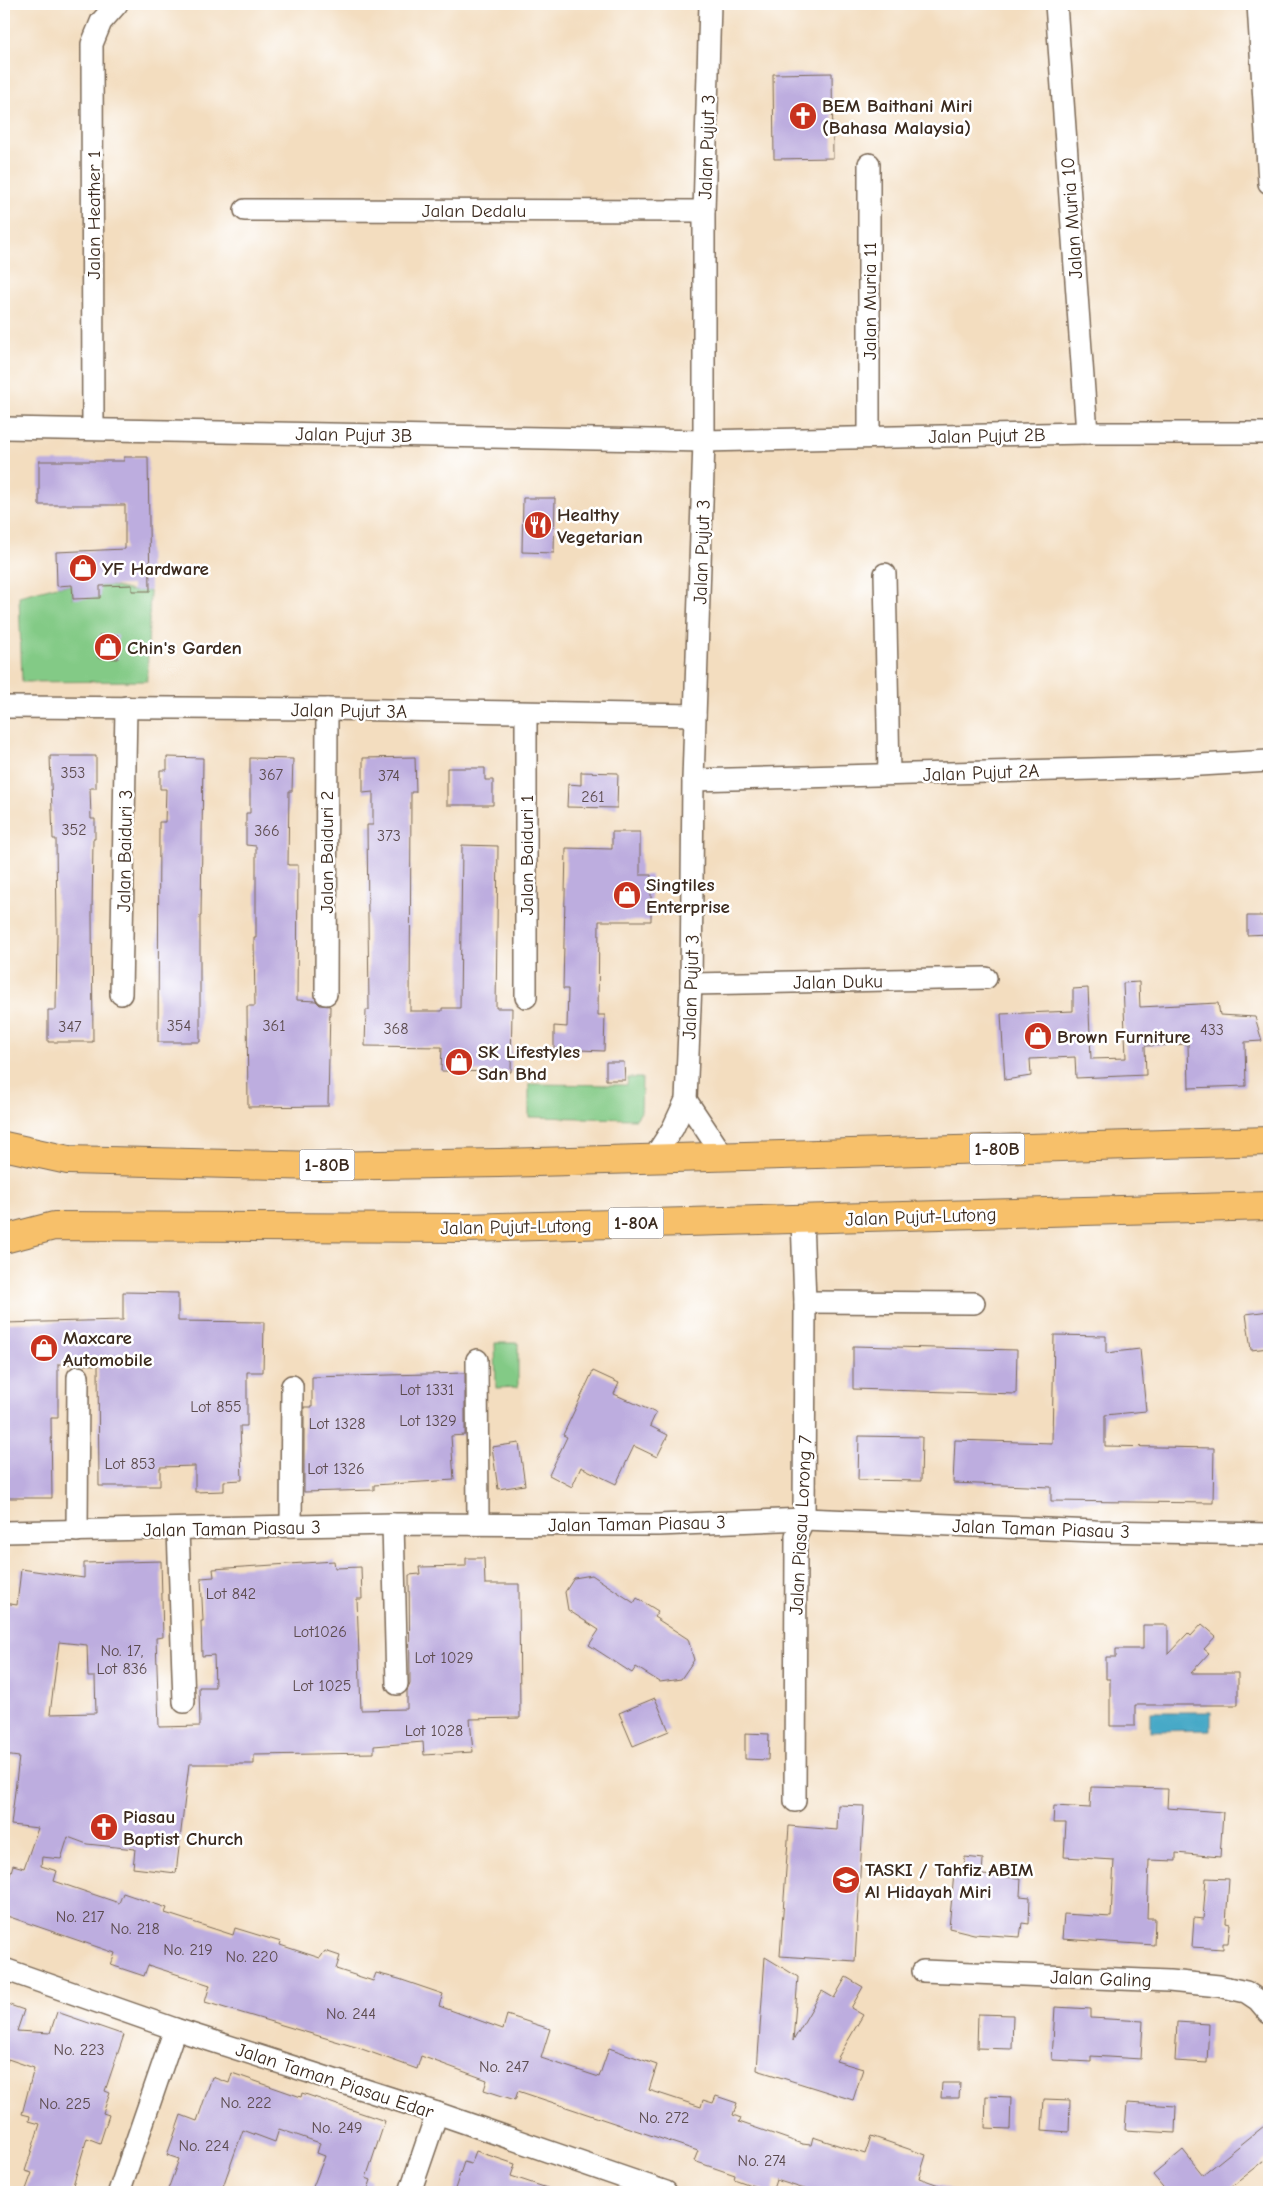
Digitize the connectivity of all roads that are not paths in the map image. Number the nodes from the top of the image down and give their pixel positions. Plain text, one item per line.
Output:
1 (710, 4) edge
2 (1056, 4) edge
3 (1258, 4) edge
4 (113, 5) edge
5 (1266, 66) edge
6 (869, 164) dead end
7 (1269, 183) edge
8 (245, 210) dead end
9 (704, 211) junction
10 (4, 428) edge
11 (93, 430) junction
12 (1087, 432) junction
13 (1269, 433) edge
14 (869, 437) junction
15 (704, 440) junction
16 (885, 574) dead end
17 (4, 707) edge
18 (126, 707) junction
19 (327, 709) junction
20 (526, 713) junction
21 (695, 715) junction
22 (1269, 761) edge
23 (889, 774) junction
24 (693, 780) junction
25 (986, 978) dead end
26 (691, 984) junction
27 (121, 994) dead end
28 (326, 994) dead end
29 (526, 998) dead end
30 (686, 1100) junction
31 (1269, 1141) edge
32 (4, 1146) edge
33 (724, 1157) junction
34 (653, 1159) junction
35 (1269, 1206) edge
36 (802, 1219) junction
37 (4, 1239) edge
38 (805, 1302) junction
39 (974, 1303) dead end
40 (477, 1360) dead end
41 (78, 1377) dead end
42 (292, 1386) dead end
43 (804, 1519) junction
44 (393, 1524) junction
45 (478, 1524) junction
46 (291, 1526) junction
47 (178, 1529) junction
48 (77, 1531) junction
49 (4, 1532) edge
50 (1269, 1534) edge
51 (397, 1684) dead end
52 (184, 1702) dead end
53 (795, 1801) dead end
54 (4, 1969) edge
55 (923, 1971) dead end
56 (1269, 2013) edge
57 (175, 2029) junction
58 (437, 2113) junction
59 (119, 2192) edge
60 (410, 2192) edge
61 (666, 2192) edge

1 - 9 street, Jalan Pujut 3
2 - 12 street, Jalan Muria 10
3 - 5 street
4 - 11 street, Jalan Heather 1
5 - 7 street
6 - 14 street, Jalan Muria 11
8 - 9 street, Jalan Dedalu
9 - 15 street, Jalan Pujut 3
10 - 11 street, Jalan Pujut 3B
11 - 15 street, Jalan Pujut 3B
12 - 13 street, Jalan Pujut 2B
12 - 14 street, Jalan Pujut 2B
14 - 15 street, Jalan Pujut 2B
15 - 21 street, Jalan Pujut 3
16 - 23 street
17 - 18 street, Jalan Pujut 3A
18 - 19 street, Jalan Pujut 3A
18 - 27 street, Jalan Baiduri 3
19 - 20 street, Jalan Pujut 3A
19 - 28 street, Jalan Baiduri 2
20 - 21 street, Jalan Pujut 3A
20 - 29 street, Jalan Baiduri 1
21 - 24 street, Jalan Pujut 3
22 - 23 street, Jalan Pujut 2A
23 - 24 street, Jalan Pujut 2A
24 - 26 street, Jalan Pujut 3
25 - 26 street, Jalan Duku
26 - 30 street, Jalan Pujut 3
30 - 33 street
30 - 34 street, Jalan Pujut 3
31 - 33 highway, 1-80B
32 - 34 highway, 1-80B
33 - 34 highway, 1-80B
35 - 36 highway, Jalan Pujut-Lutong / 1-80A
36 - 37 highway, Jalan Pujut-Lutong / 1-80A
36 - 38 street, Jalan Piasau Lorong 7
38 - 39 street
38 - 43 street, Jalan Piasau Lorong 7
40 - 45 street
41 - 48 street
42 - 46 street
43 - 45 street, Jalan Taman Piasau 3
43 - 50 street, Jalan Taman Piasau 3
43 - 53 street, Jalan Piasau Lorong 7
44 - 45 street, Jalan Taman Piasau 3
44 - 46 street, Jalan Taman Piasau 3
44 - 51 street
46 - 47 street, Jalan Taman Piasau 3
47 - 48 street, Jalan Taman Piasau 3
47 - 52 street
48 - 49 street, Jalan Taman Piasau 3
54 - 57 street, Jalan Taman Piasau Edar
55 - 56 street, Jalan Galing
57 - 58 street, Jalan Taman Piasau Edar
57 - 59 street
58 - 60 street
58 - 61 street, Jalan Taman Piasau Edar

